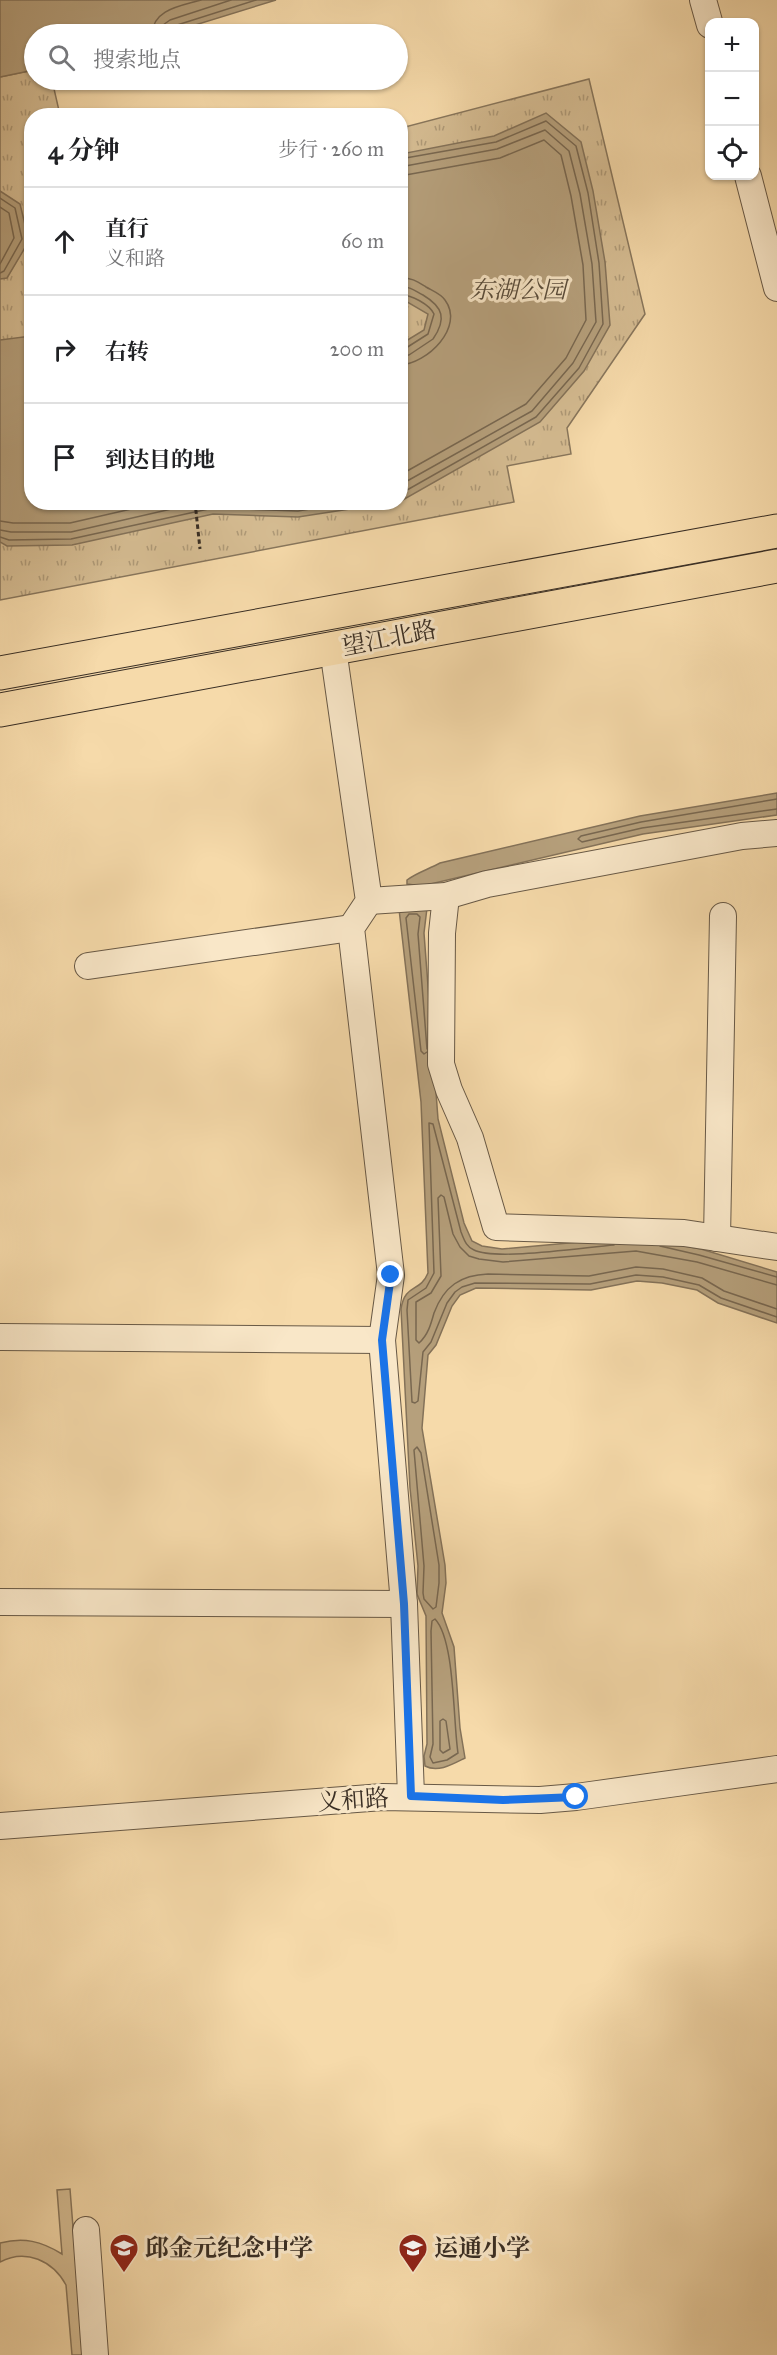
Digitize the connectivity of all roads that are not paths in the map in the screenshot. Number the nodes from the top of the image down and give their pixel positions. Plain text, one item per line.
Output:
1 (703, 0) edge
2 (708, 18) edge
3 (749, 180) edge
4 (777, 288) edge
5 (777, 531) edge
6 (777, 566) edge
7 (333, 648) junction
8 (0, 673) edge
9 (0, 710) edge
10 (777, 833) edge
11 (446, 896) junction
12 (369, 901) junction
13 (723, 916) dead end
14 (351, 928) junction
15 (88, 966) dead end
16 (717, 1238) junction
17 (777, 1247) edge
18 (0, 1337) edge
19 (382, 1340) junction
20 (0, 1602) edge
21 (404, 1604) junction
22 (777, 1769) edge
23 (411, 1796) junction
24 (0, 1826) edge
25 (86, 2230) dead end
26 (95, 2355) edge

1 - 2 street
3 - 4 street
5 - 8 main road, 望江北路
6 - 7 main road, 望江北路
7 - 9 main road, 望江北路
7 - 12 street
10 - 11 street
11 - 12 street
11 - 16 street
12 - 14 street
13 - 16 street
14 - 15 street
14 - 19 street
16 - 17 street
18 - 19 street
19 - 21 street
20 - 21 street
21 - 23 street
22 - 23 street, 义和路
23 - 24 street, 义和路
25 - 26 street

